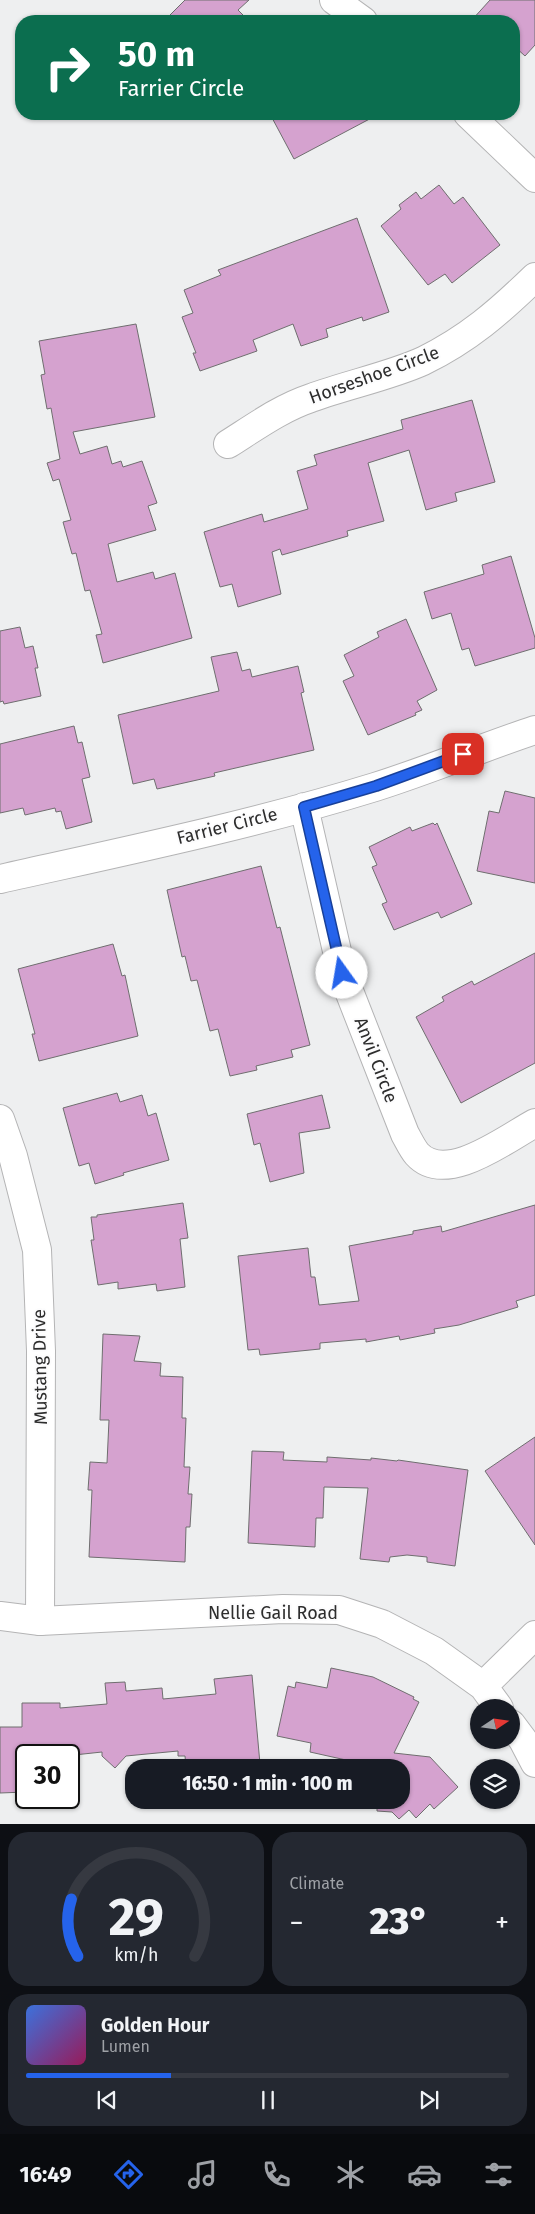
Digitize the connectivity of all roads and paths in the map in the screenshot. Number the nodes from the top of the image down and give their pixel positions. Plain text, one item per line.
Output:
1 (334, 0) edge
2 (355, 15) edge
3 (474, 120) edge
4 (535, 178) edge
5 (535, 277) edge
6 (228, 444) dead end
7 (535, 730) edge
8 (304, 807) junction
9 (0, 879) edge
10 (0, 1119) edge
11 (535, 1123) edge
12 (0, 1616) edge
13 (40, 1621) junction
14 (535, 1635) edge
15 (491, 1697) edge
16 (520, 1736) edge
17 (535, 1763) edge

1 - 2 street
3 - 4 street
5 - 6 street, Horseshoe Circle
7 - 8 street, Farrier Circle
8 - 9 street, Farrier Circle
8 - 11 street, Anvil Circle
10 - 13 street, Mustang Drive
12 - 13 street, Nellie Gail Road
13 - 15 street, Nellie Gail Road
14 - 15 street, Nellie Gail Road
16 - 17 street

